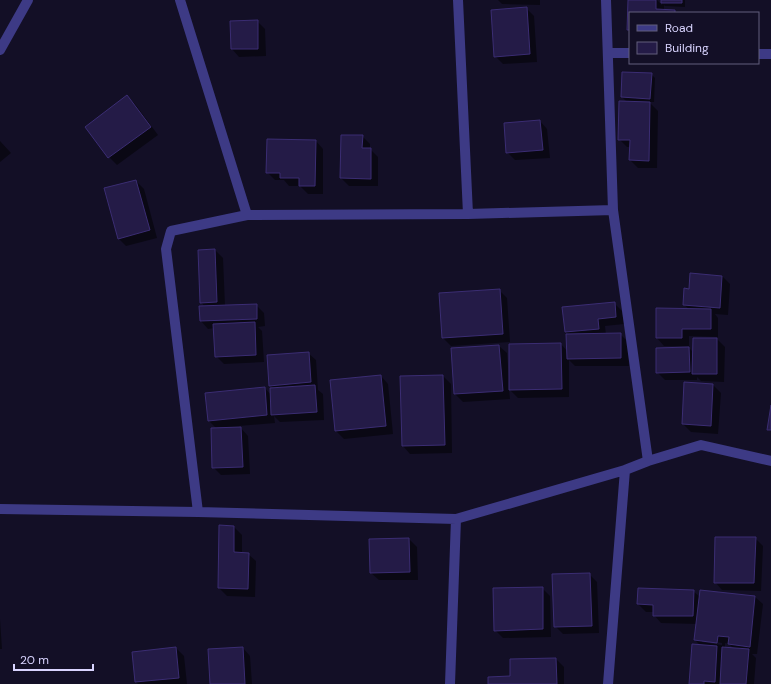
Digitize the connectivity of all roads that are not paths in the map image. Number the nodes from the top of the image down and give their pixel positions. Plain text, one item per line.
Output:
1 (28, 0) edge
2 (180, 0) edge
3 (458, 0) edge
4 (606, 0) edge
5 (0, 50) edge
6 (608, 53) junction
7 (629, 53) edge
8 (759, 54) edge
9 (771, 54) edge
10 (613, 210) junction
11 (468, 214) junction
12 (247, 215) junction
13 (648, 461) junction
14 (771, 461) edge
15 (625, 470) junction
16 (0, 509) edge
17 (198, 512) junction
18 (456, 519) junction
19 (450, 684) edge
20 (608, 684) edge

1 - 5 street
2 - 12 street
3 - 11 street
4 - 6 street
6 - 7 street
6 - 10 street
8 - 9 street
10 - 11 street
10 - 13 street
11 - 12 street
12 - 17 street
13 - 14 street
13 - 15 street
15 - 18 street
15 - 20 street
16 - 17 street
17 - 18 street
18 - 19 street

